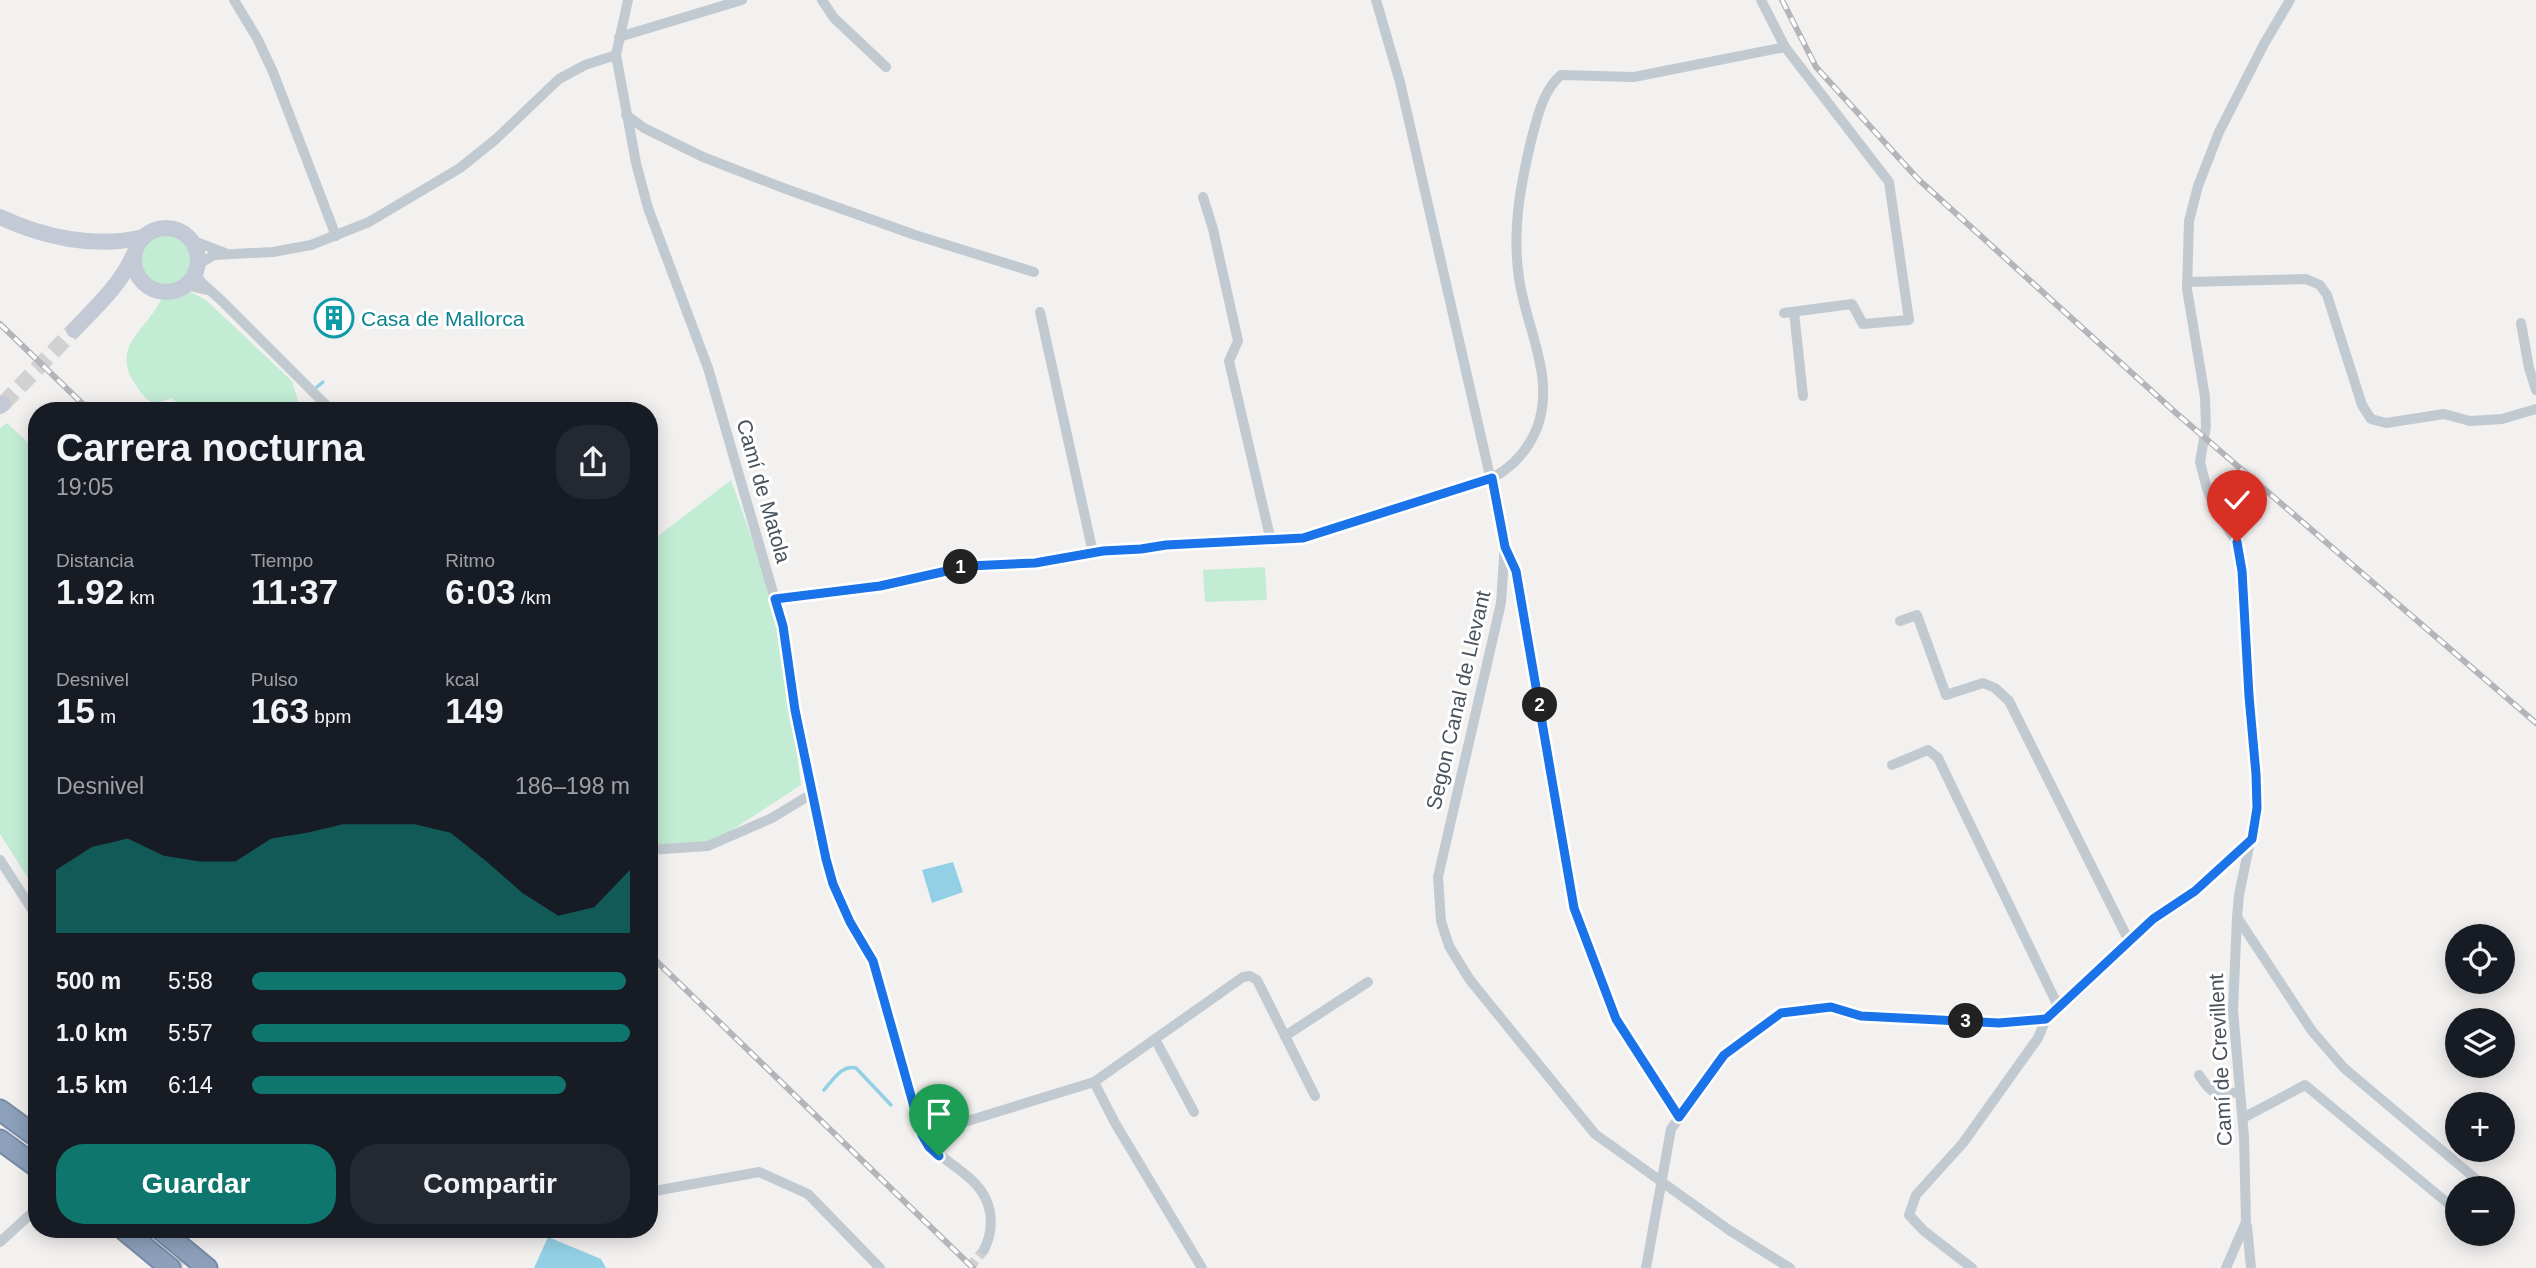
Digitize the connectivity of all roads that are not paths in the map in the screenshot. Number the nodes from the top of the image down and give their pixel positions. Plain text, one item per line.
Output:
1 (234, 0) edge
2 (628, 0) edge
3 (742, 0) edge
4 (822, 0) edge
5 (1376, 0) edge
6 (1761, 0) edge
7 (2290, 0) edge
8 (619, 37) junction
9 (1785, 47) junction
10 (616, 55) junction
11 (886, 67) dead end
12 (626, 115) junction
13 (1203, 197) dead end
14 (0, 219) edge
15 (336, 236) junction
16 (143, 237) junction
17 (191, 240) junction
18 (228, 254) junction
19 (133, 256) junction
20 (1034, 272) dead end
21 (193, 274) junction
22 (140, 280) junction
23 (2187, 282) junction
24 (106, 295) junction
25 (1041, 312) dead end
26 (2521, 323) dead end
27 (74, 330) tunnel mouth
28 (2536, 390) edge
29 (1803, 396) dead end
30 (323, 402) edge
31 (2536, 409) edge
32 (1492, 478) junction
33 (1271, 541) junction
34 (1505, 547) junction
35 (1093, 553) junction
36 (775, 599) junction
37 (1900, 621) dead end
38 (1892, 765) dead end
39 (813, 793) junction
40 (2252, 839) junction
41 (658, 849) edge
42 (0, 860) edge
43 (28, 903) edge
44 (2237, 917) junction
45 (2129, 941) junction
46 (1368, 982) dead end
47 (2059, 1008) junction
48 (2046, 1019) junction
49 (1285, 1036) junction
50 (1155, 1039) junction
51 (2199, 1075) dead end
52 (1094, 1082) junction
53 (2240, 1092) junction
54 (1315, 1096) dead end
55 (0, 1110) edge
56 (1194, 1112) dead end
57 (1679, 1117) junction
58 (2243, 1118) junction
59 (28, 1130) edge
60 (922, 1135) junction
61 (0, 1140) edge
62 (28, 1160) edge
63 (2472, 1176) edge
64 (1660, 1181) junction
65 (658, 1190) edge
66 (2445, 1201) edge
67 (28, 1217) edge
68 (2246, 1222) junction
69 (134, 1238) edge
70 (171, 1238) edge
71 (0, 1242) edge
72 (984, 1250) tunnel mouth
73 (170, 1268) edge
74 (207, 1268) edge
75 (880, 1268) edge
76 (1202, 1268) edge
77 (1646, 1268) edge
78 (1790, 1268) edge
79 (1972, 1268) edge
80 (2226, 1268) edge
81 (2251, 1268) edge

1 - 15 street
2 - 8 street, Camí de Matola
3 - 8 street
4 - 11 street
5 - 32 street, Segon Canal de Llevant
6 - 9 street
7 - 23 street, Camí de Crevillent
8 - 10 street, Camí de Matola
9 - 29 street
9 - 32 street
10 - 12 street, Camí de Matola
10 - 15 street
12 - 20 street
12 - 36 street, Camí de Matola
13 - 33 street
14 - 16 main road
14 - 19 main road
15 - 18 street
16 - 17 main road
16 - 19 main road
17 - 18 street
17 - 21 main road
18 - 21 street
19 - 22 main road
19 - 24 main road
21 - 22 main road
21 - 30 street
22 - 24 main road
23 - 31 street
23 - 40 street, Camí de Crevillent
24 - 27 main road
25 - 35 street
26 - 28 street
32 - 33 street
32 - 34 street, Segon Canal de Llevant
33 - 35 street
34 - 57 street
34 - 64 street, Segon Canal de Llevant
35 - 36 street
36 - 39 street, Camí de Matola
37 - 45 street
38 - 47 street
39 - 41 street
39 - 60 street, Camí de Matola
40 - 44 street, Camí de Crevillent
40 - 45 street
42 - 43 street
44 - 53 street, Camí de Crevillent
44 - 63 street
45 - 47 street
46 - 49 street
47 - 48 street
48 - 57 street
48 - 79 street
49 - 50 street
49 - 54 street
50 - 52 street
50 - 56 street
51 - 53 street
52 - 60 street
52 - 76 street
53 - 58 street, Camí de Crevillent
55 - 59 highway
57 - 64 street
58 - 66 street
58 - 68 street, Camí de Crevillent
60 - 72 street, Camí de Matola
61 - 62 highway
64 - 77 street
64 - 78 street, Segon Canal de Llevant
65 - 75 street
67 - 71 street
68 - 80 street, Camí de Crevillent
68 - 81 street
69 - 73 highway
70 - 74 highway

